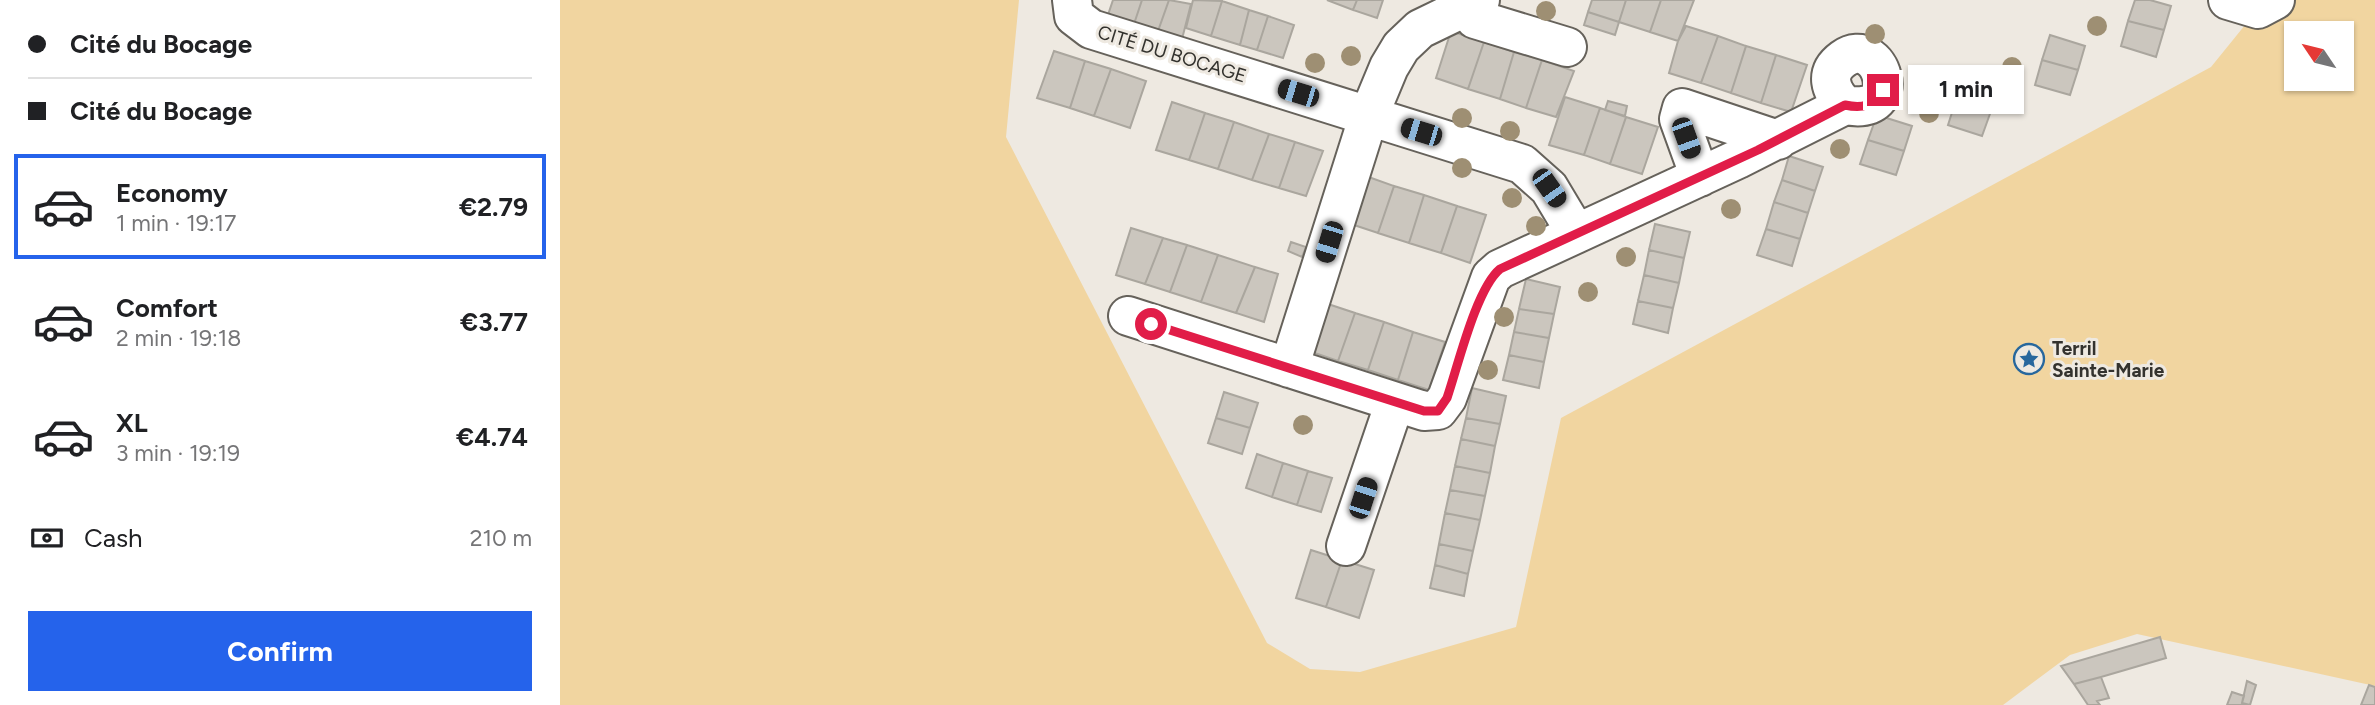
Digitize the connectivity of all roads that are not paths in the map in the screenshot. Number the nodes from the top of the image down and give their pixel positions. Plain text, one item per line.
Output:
1 (1072, 0) edge
2 (2228, 0) edge
3 (2275, 0) edge
4 (1475, 3) edge
5 (1567, 47) dead end
6 (1845, 105) dead end
7 (1369, 116) junction
8 (1778, 140) junction
9 (1700, 177) junction
10 (1576, 233) junction
11 (1128, 316) dead end
12 (1289, 368) junction
13 (1395, 402) junction
14 (1346, 546) dead end

1 - 7 street, CITÉ DU BOCAGE
2 - 3 street
4 - 5 street
4 - 7 street
6 - 8 street
7 - 10 street, CITÉ DU BOCAGE
7 - 12 street
8 - 9 street
8 - 9 street
9 - 10 street
10 - 13 street
11 - 12 street
12 - 13 street
13 - 14 street

